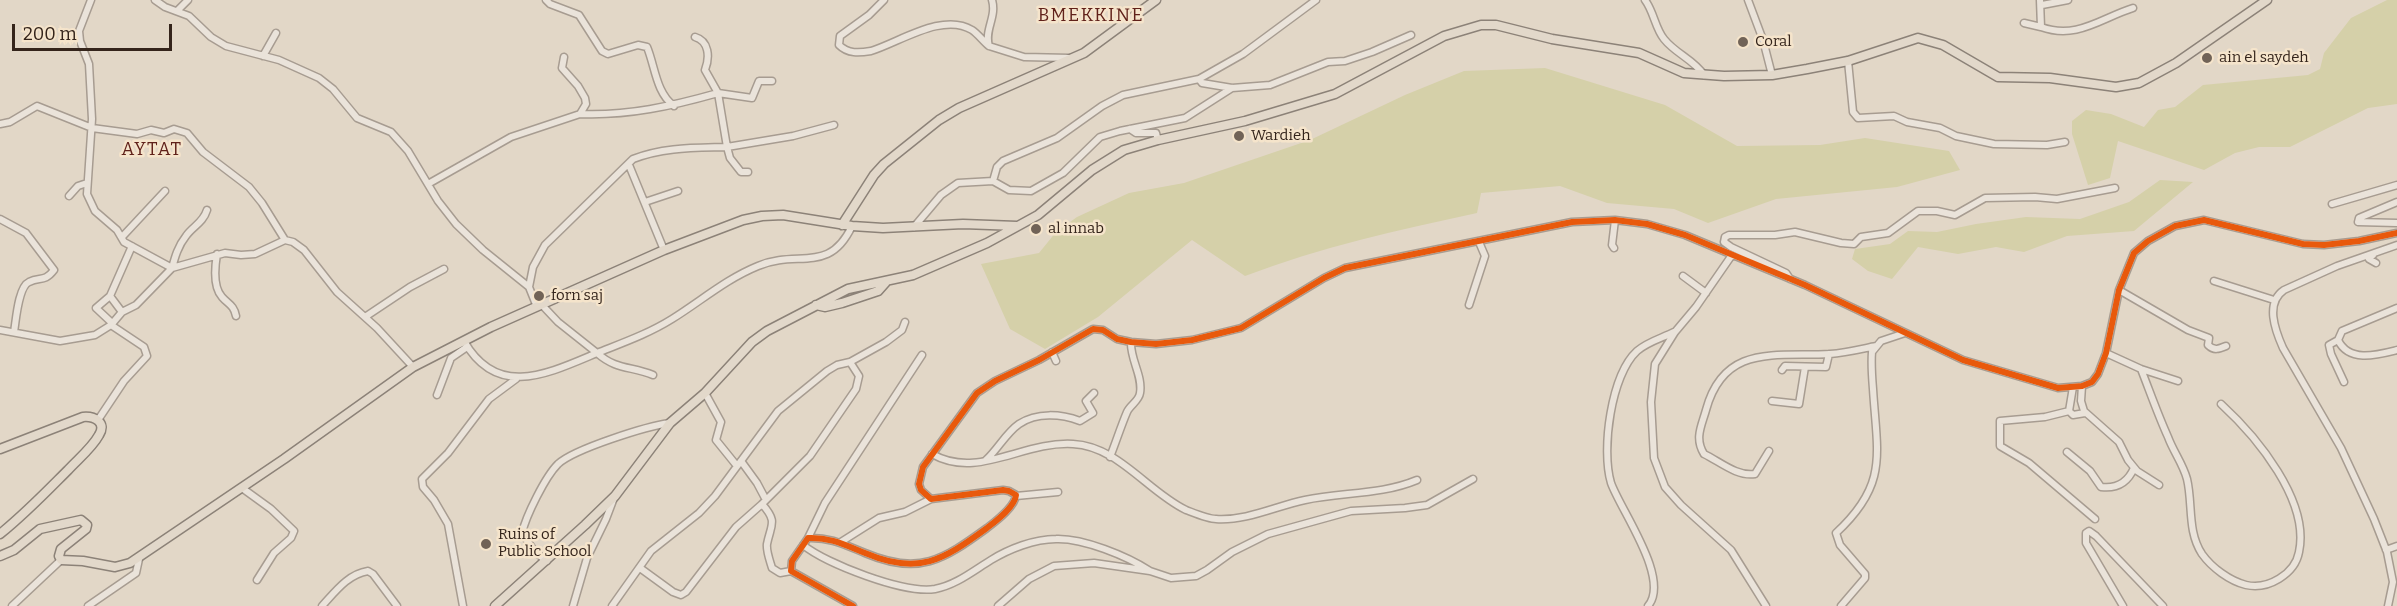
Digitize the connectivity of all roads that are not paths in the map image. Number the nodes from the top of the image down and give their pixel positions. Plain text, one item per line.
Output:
1 (91, 0) edge
2 (155, 0) edge
3 (188, 0) edge
4 (546, 0) edge
5 (884, 0) edge
6 (992, 0) edge
7 (1156, 0) edge
8 (1316, 0) edge
9 (1748, 0) edge
10 (2068, 0) edge
11 (2267, 0) edge
12 (1648, 1) edge
13 (2041, 3) edge
14 (2133, 8) dead end
15 (177, 11) junction
16 (2024, 22) dead end
17 (2041, 27) junction
18 (276, 33) dead end
19 (1411, 35) dead end
20 (695, 36) dead end
21 (989, 46) junction
22 (263, 56) junction
23 (564, 57) dead end
24 (1071, 59) junction
25 (1848, 61) junction
26 (1772, 75) junction
27 (1704, 76) junction
28 (1199, 79) junction
29 (772, 81) dead end
30 (1232, 88) junction
31 (718, 93) junction
32 (674, 106) junction
33 (580, 114) junction
34 (0, 124) edge
35 (834, 125) dead end
36 (92, 128) junction
37 (1130, 129) junction
38 (1158, 140) junction
39 (2066, 142) dead end
40 (727, 147) junction
41 (629, 165) junction
42 (748, 172) dead end
43 (993, 181) junction
44 (87, 183) junction
45 (428, 184) junction
46 (2397, 185) edge
47 (2115, 188) dead end
48 (165, 191) dead end
49 (678, 191) dead end
50 (69, 196) dead end
51 (645, 202) junction
52 (2397, 202) edge
53 (2332, 204) dead end
54 (207, 210) dead end
55 (0, 219) edge
56 (1615, 220) junction
57 (2397, 223) edge
58 (842, 225) junction
59 (852, 226) junction
60 (1018, 226) junction
61 (914, 227) junction
62 (2397, 233) edge
63 (122, 237) junction
64 (285, 240) junction
65 (1479, 242) junction
66 (2397, 245) edge
67 (132, 246) junction
68 (1614, 248) dead end
69 (664, 250) junction
70 (2375, 253) junction
71 (217, 254) junction
72 (1732, 255) junction
73 (2376, 262) dead end
74 (172, 268) junction
75 (444, 268) dead end
76 (1683, 276) dead end
77 (1790, 279) junction
78 (2214, 281) dead end
79 (886, 282) junction
80 (529, 287) junction
81 (851, 288) junction
82 (2120, 290) junction
83 (1706, 293) junction
84 (110, 296) junction
85 (853, 298) junction
86 (2274, 300) junction
87 (816, 305) junction
88 (1469, 305) dead end
89 (540, 306) junction
90 (2397, 308) edge
91 (122, 312) junction
92 (236, 316) dead end
93 (365, 317) junction
94 (905, 322) dead end
95 (112, 324) junction
96 (0, 330) edge
97 (14, 332) junction
98 (1675, 332) junction
99 (1905, 333) junction
100 (2338, 340) junction
101 (1131, 342) junction
102 (465, 344) junction
103 (1876, 346) junction
104 (2226, 346) dead end
105 (2397, 350) edge
106 (1052, 352) junction
107 (597, 353) junction
108 (2106, 353) junction
109 (1829, 354) junction
110 (922, 355) dead end
111 (1056, 361) dead end
112 (850, 362) junction
113 (1805, 367) junction
114 (412, 368) junction
115 (2141, 369) junction
116 (1782, 370) dead end
117 (653, 375) dead end
118 (516, 379) junction
119 (2178, 381) dead end
120 (2344, 382) dead end
121 (2082, 386) junction
122 (2073, 387) junction
123 (705, 393) junction
124 (1094, 393) dead end
125 (437, 395) dead end
126 (1772, 401) dead end
127 (2221, 404) dead end
128 (2070, 411) junction
129 (2085, 413) junction
130 (98, 420) junction
131 (670, 423) junction
132 (0, 449) edge
133 (1769, 451) dead end
134 (2067, 452) dead end
135 (932, 454) junction
136 (1110, 457) junction
137 (983, 462) junction
138 (739, 464) junction
139 (2134, 468) junction
140 (1473, 479) dead end
141 (1417, 480) dead end
142 (2159, 486) dead end
143 (242, 488) junction
144 (1058, 492) dead end
145 (615, 496) junction
146 (1016, 496) junction
147 (931, 499) junction
148 (764, 502) junction
149 (2095, 519) dead end
150 (0, 534) edge
151 (808, 538) junction
152 (841, 542) junction
153 (803, 545) junction
154 (2397, 546) edge
155 (2386, 550) junction
156 (0, 556) edge
157 (139, 559) junction
158 (62, 560) junction
159 (547, 561) junction
160 (640, 568) junction
161 (791, 571) junction
162 (1150, 571) junction
163 (257, 580) dead end
164 (2395, 592) edge
165 (12, 606) edge
166 (88, 606) edge
167 (322, 606) edge
168 (397, 606) edge
169 (463, 606) edge
170 (495, 606) edge
171 (573, 606) edge
172 (612, 606) edge
173 (853, 606) edge
174 (998, 606) edge
175 (1648, 606) edge
176 (1766, 606) edge
177 (1841, 606) edge
178 (2123, 606) edge
179 (2163, 606) edge
180 (2388, 606) edge

1 - 36 street
2 - 15 street
3 - 15 street
4 - 32 street
5 - 21 street
6 - 21 street
7 - 24 main road
8 - 28 street
9 - 26 street
10 - 13 street
11 - 25 main road
12 - 27 street
13 - 17 street
14 - 17 street
15 - 22 street
16 - 17 street
18 - 22 street
19 - 30 street
20 - 31 street
21 - 24 street
22 - 45 street
23 - 33 street
24 - 58 main road
25 - 26 main road
25 - 39 street
26 - 27 main road
27 - 38 main road
28 - 30 street
28 - 43 street
29 - 31 street
30 - 37 street
31 - 32 street
31 - 40 street
32 - 33 street
33 - 45 street
34 - 36 street
35 - 40 street
36 - 44 street
36 - 64 street
37 - 38 street
37 - 43 street
38 - 60 main road
40 - 41 street
40 - 42 street
41 - 51 street
41 - 80 street
43 - 61 street
44 - 50 street
44 - 63 street
45 - 80 street
46 - 53 street
47 - 77 street
48 - 63 street
49 - 51 street
51 - 69 street
52 - 57 street
54 - 74 street
55 - 97 street
56 - 65 street
56 - 68 street
56 - 72 street
58 - 59 main road
58 - 69 main road
59 - 61 main road
59 - 107 street
60 - 61 main road
60 - 79 main road
62 - 82 street
63 - 67 street
64 - 71 street
64 - 93 street
65 - 88 street
65 - 101 street
66 - 70 street
67 - 74 street
67 - 84 street
69 - 89 main road
70 - 73 street
70 - 86 street
71 - 74 street
71 - 92 street
72 - 77 street
72 - 83 street
74 - 91 street
75 - 93 street
76 - 83 street
77 - 99 street
78 - 86 street
79 - 81 main road
79 - 85 main road
80 - 89 street
81 - 85 main road
81 - 87 main road
82 - 104 street
82 - 108 street
83 - 98 street
84 - 91 street
84 - 95 street
85 - 87 main road
86 - 155 street
87 - 123 main road
89 - 102 main road
89 - 107 street
90 - 100 street
91 - 95 street
93 - 114 street
94 - 112 street
95 - 97 street
95 - 130 street
96 - 97 street
98 - 175 street
98 - 176 street
99 - 103 street
99 - 122 street
100 - 105 street
100 - 120 street
101 - 106 street
101 - 136 street
102 - 114 main road
102 - 118 street
102 - 125 street
103 - 109 street
103 - 177 street
106 - 111 street
106 - 135 street
107 - 117 street
107 - 118 street
108 - 115 street
108 - 121 street
109 - 113 street
109 - 133 street
110 - 151 street
112 - 138 street
112 - 148 street
113 - 116 street
113 - 126 street
114 - 143 main road
115 - 119 street
115 - 127 street
118 - 169 street
121 - 122 street
121 - 129 street
122 - 128 street
123 - 131 main road
123 - 138 street
124 - 137 street
128 - 129 street
128 - 149 street
129 - 139 street
130 - 132 main road
130 - 150 main road
131 - 145 main road
131 - 159 street
134 - 139 street
135 - 137 street
135 - 147 street
136 - 137 street
136 - 141 street
138 - 148 street
138 - 160 street
139 - 142 street
140 - 162 street
143 - 157 main road
143 - 163 street
144 - 146 street
145 - 159 main road
145 - 171 street
146 - 147 street
146 - 152 street
147 - 152 street
148 - 160 street
148 - 161 street
151 - 152 street
151 - 153 street
153 - 161 street
153 - 162 street
154 - 155 street
155 - 164 street
156 - 158 main road
157 - 158 main road
157 - 166 street
158 - 165 street
159 - 170 main road
160 - 172 street
161 - 173 street
162 - 174 street
164 - 180 street
167 - 168 street
178 - 179 street

